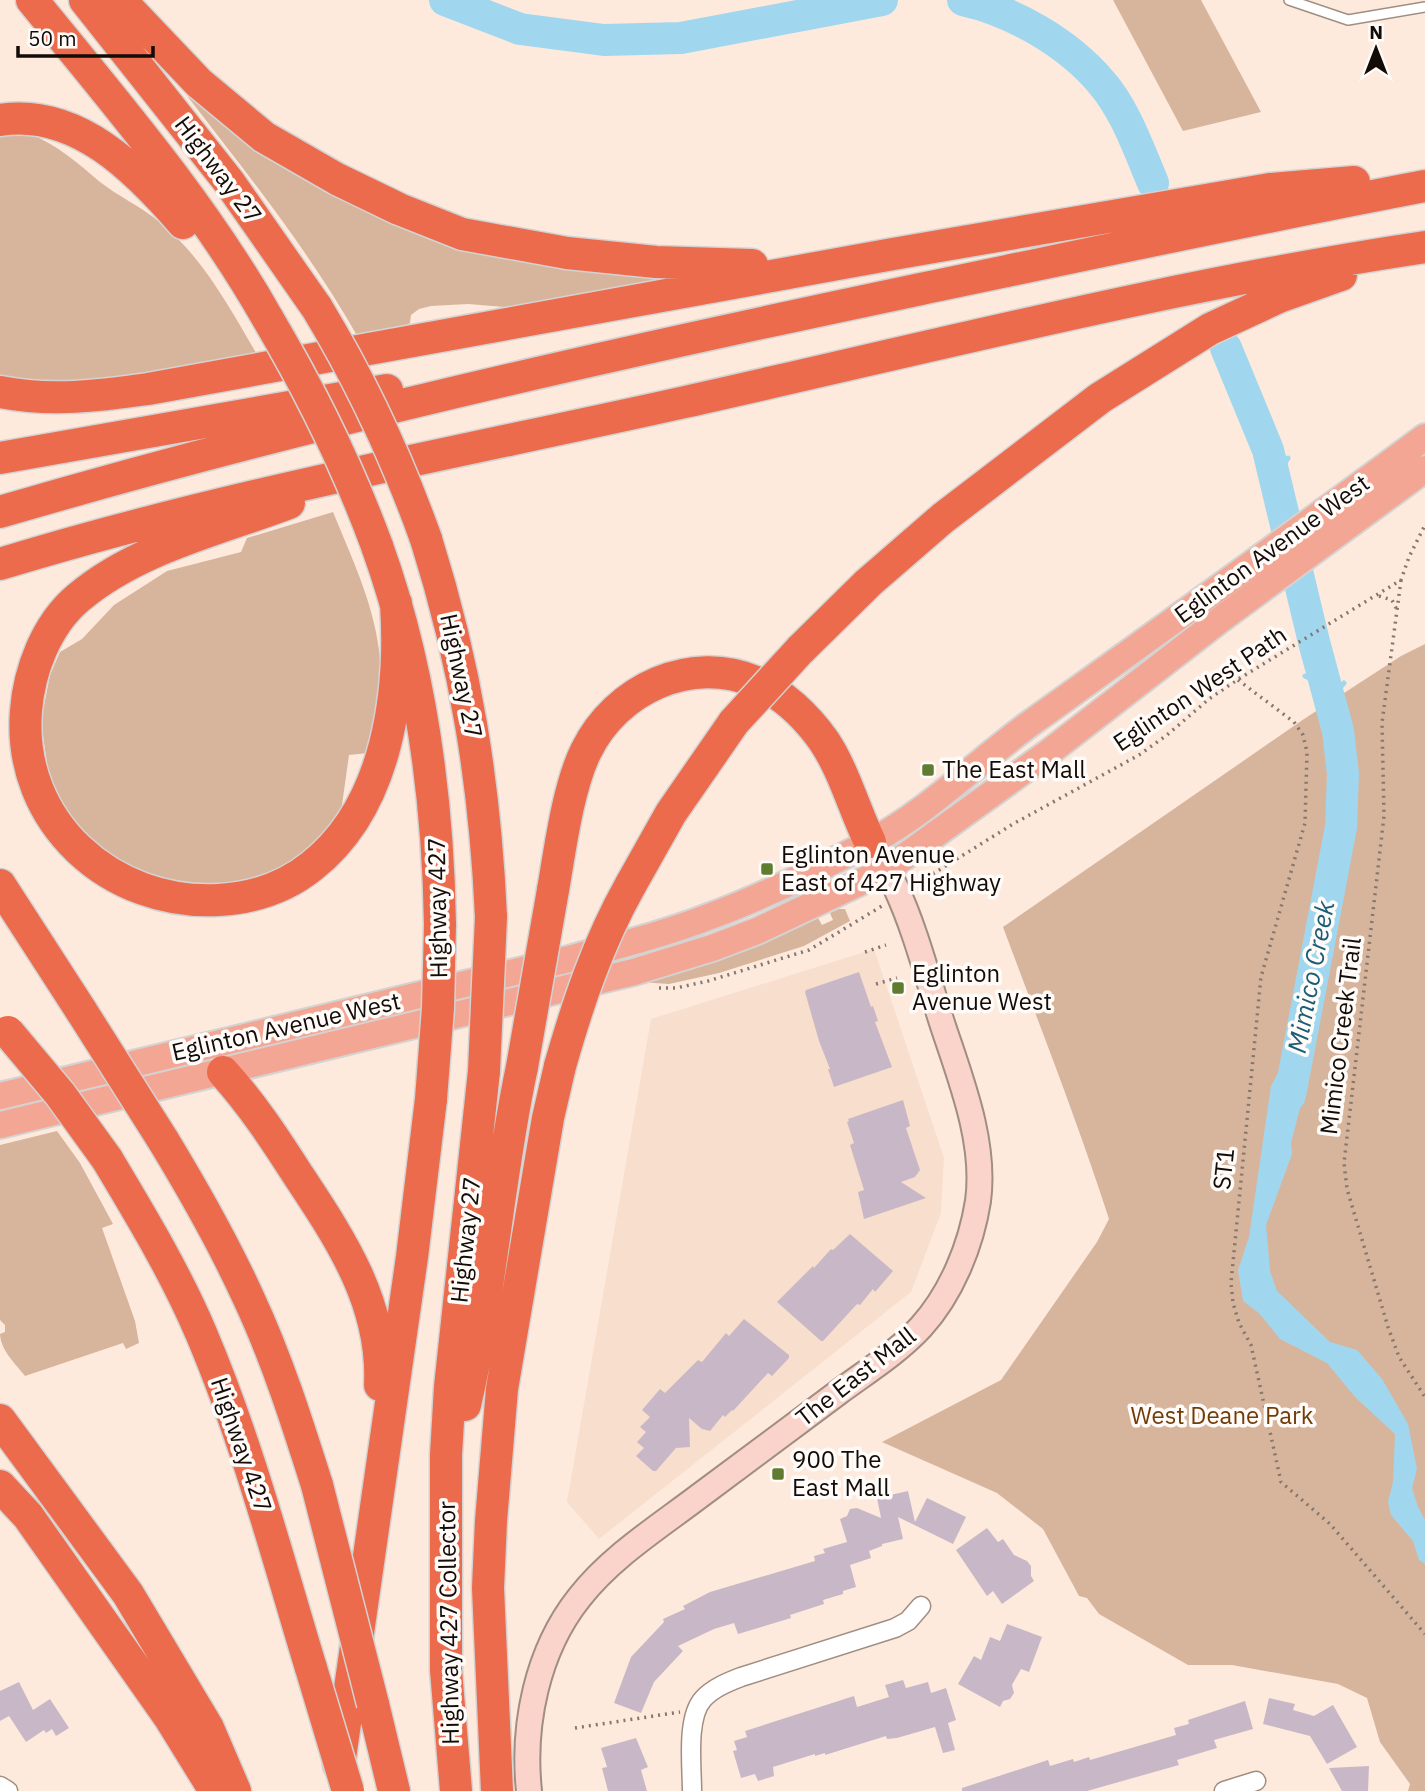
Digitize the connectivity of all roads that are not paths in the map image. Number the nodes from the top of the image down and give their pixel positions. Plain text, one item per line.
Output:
1 (32, 0) edge
2 (85, 0) edge
3 (120, 0) edge
4 (1289, 0) edge
5 (1425, 8) edge
6 (0, 120) edge
7 (1425, 180) edge
8 (1425, 187) edge
9 (1425, 248) edge
10 (893, 254) junction
11 (268, 319) junction
12 (637, 349) junction
13 (0, 392) edge
14 (1425, 437) edge
15 (0, 458) edge
16 (422, 459) junction
17 (1425, 470) edge
18 (0, 512) edge
19 (1336, 519) junction
20 (0, 564) edge
21 (396, 603) junction
22 (870, 842) junction
23 (886, 870) junction
24 (0, 885) edge
25 (4, 1028) edge
26 (223, 1072) junction
27 (0, 1096) edge
28 (0, 1125) edge
29 (0, 1420) edge
30 (446, 1455) junction
31 (0, 1486) edge
32 (372, 1526) junction
33 (921, 1606) dead end
34 (1256, 1781) dead end
35 (0, 1786) edge
36 (8, 1791) edge
37 (215, 1791) edge
38 (234, 1791) edge
39 (336, 1791) edge
40 (348, 1791) edge
41 (394, 1791) edge
42 (456, 1791) edge
43 (497, 1791) edge
44 (529, 1791) edge
45 (692, 1791) edge
46 (1224, 1791) edge

1 - 11 highway, Highway 27
2 - 30 highway, Highway 27, bridge
3 - 10 highway
4 - 5 lane
6 - 11 highway
7 - 10 highway
8 - 12 highway
9 - 16 highway
9 - 43 highway, bridge
10 - 13 highway
11 - 21 highway, Highway 427, bridge
12 - 15 highway
12 - 18 highway
14 - 19 main road, Eglinton Avenue West
16 - 20 highway
16 - 21 highway
17 - 19 main road, Eglinton Avenue West
19 - 22 main road, Eglinton Avenue West
19 - 23 main road, Eglinton Avenue West
21 - 32 highway, Highway 427, bridge
22 - 23 main road, The East Mall
22 - 27 main road, Eglinton Avenue West
22 - 30 highway, bridge
23 - 26 main road, Eglinton Avenue West
23 - 44 main road, The East Mall
24 - 41 highway, bridge
25 - 40 highway, Highway 427, bridge
26 - 28 main road, Eglinton Avenue West
26 - 32 highway
29 - 38 highway
30 - 42 highway, Highway 427 Collector
31 - 37 highway
32 - 39 highway
33 - 45 street
34 - 46 street
35 - 36 street

